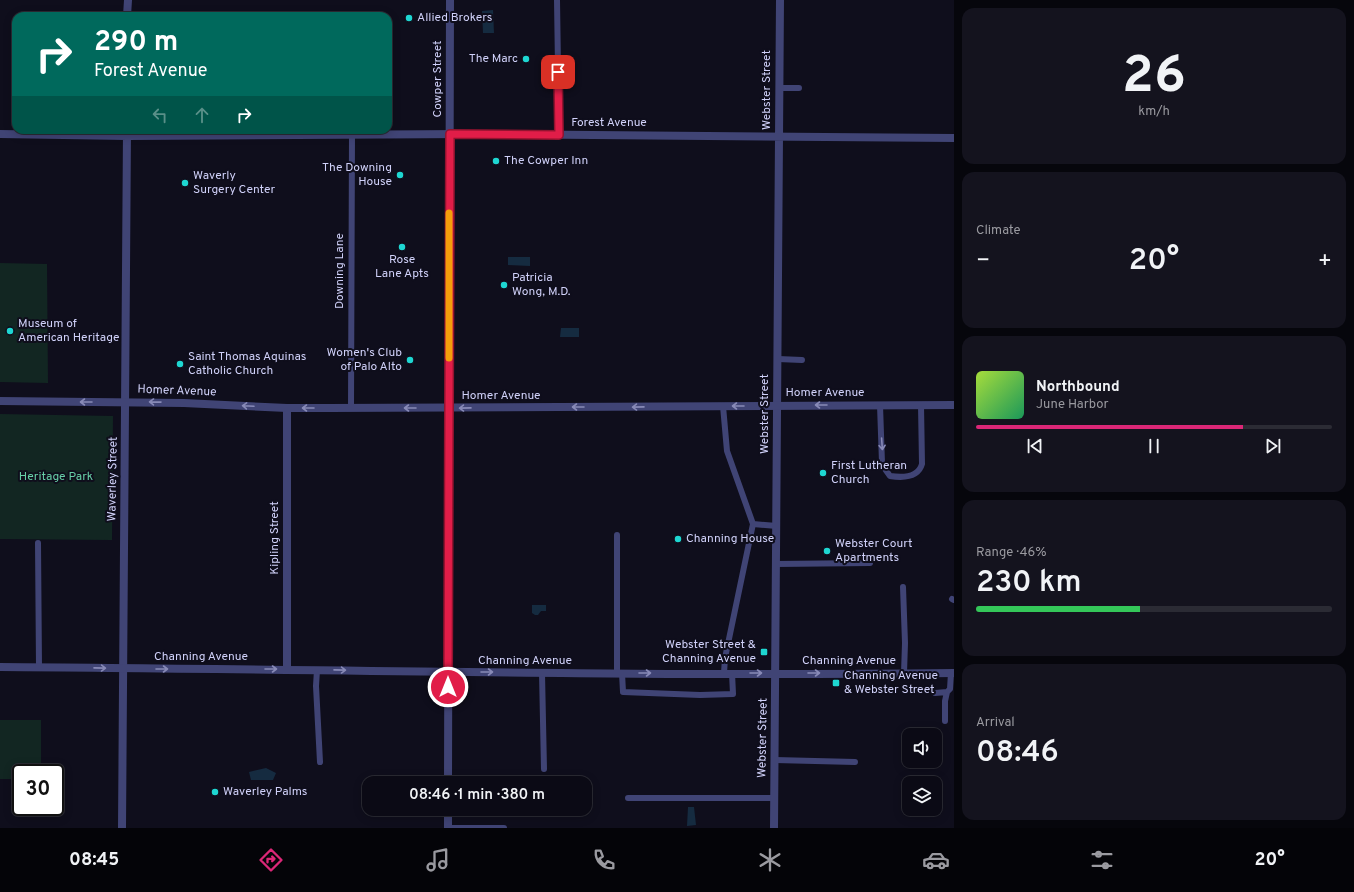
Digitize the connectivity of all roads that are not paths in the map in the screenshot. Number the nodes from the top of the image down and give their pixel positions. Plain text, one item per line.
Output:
1 (128, 0) edge
2 (450, 0) edge
3 (557, 0) edge
4 (780, 0) edge
5 (127, 12) edge
6 (779, 88) junction
7 (799, 88) dead end
8 (0, 134) edge
9 (12, 134) edge
10 (127, 134) edge
11 (352, 134) joint
12 (450, 134) junction
13 (559, 135) junction
14 (779, 136) junction
15 (954, 138) edge
16 (778, 359) junction
17 (802, 360) dead end
18 (0, 401) edge
19 (126, 402) junction
20 (880, 405) junction
21 (921, 405) junction
22 (954, 405) edge
23 (723, 406) junction
24 (778, 406) junction
25 (287, 408) junction
26 (351, 408) junction
27 (449, 408) junction
28 (753, 524) junction
29 (777, 526) junction
30 (617, 535) dead end
31 (38, 543) dead end
32 (870, 562) dead end
33 (776, 564) junction
34 (903, 587) dead end
35 (0, 667) edge
36 (39, 667) junction
37 (123, 668) junction
38 (287, 669) junction
39 (317, 670) junction
40 (448, 672) junction
41 (542, 673) junction
42 (619, 673) junction
43 (728, 673) junction
44 (775, 673) junction
45 (904, 673) junction
46 (953, 673) edge
47 (947, 692) junction
48 (935, 693) dead end
49 (945, 721) dead end
50 (775, 760) junction
51 (320, 762) dead end
52 (854, 762) dead end
53 (544, 769) dead end
54 (448, 776) edge
55 (628, 798) dead end
56 (774, 798) junction
57 (448, 816) edge
58 (122, 828) edge
59 (448, 828) edge
60 (504, 828) edge
61 (774, 828) edge

1 - 5 street
2 - 12 street, Cowper Street
3 - 13 lane
4 - 6 street, Webster Street
6 - 7 lane
6 - 14 street, Webster Street
8 - 9 street, Forest Avenue
10 - 19 street, Waverley Street
11 - 12 street, Forest Avenue
11 - 26 lane, Downing Lane
12 - 13 street, Forest Avenue
12 - 27 street, Cowper Street
13 - 14 street, Forest Avenue
14 - 15 street, Forest Avenue
14 - 16 street, Webster Street
16 - 17 lane
16 - 24 street, Webster Street
19 -> 18 street, Homer Avenue
25 -> 19 street, Homer Avenue
19 - 37 street, Waverley Street
20 - 21 street, Homer Avenue
20 -> 21 lane
20 -> 24 street, Homer Avenue
21 - 22 street, Homer Avenue
24 -> 23 street, Homer Avenue
23 -> 27 street, Homer Avenue
23 - 28 lane
24 - 29 street, Webster Street
26 -> 25 street, Homer Avenue
25 - 38 street, Kipling Street
27 -> 26 street, Homer Avenue
27 - 40 street, Cowper Street
28 - 29 lane
28 - 43 lane
29 - 33 street, Webster Street
30 - 42 lane
31 - 36 lane
32 - 33 lane
33 - 44 street, Webster Street
34 - 45 lane
35 - 36 street, Channing Avenue
36 -> 37 street, Channing Avenue
37 -> 38 street, Channing Avenue
37 - 58 street, Waverley Street
38 - 39 street, Channing Avenue
39 -> 40 street, Channing Avenue
39 - 51 lane
40 -> 41 street, Channing Avenue
40 - 54 street, Cowper Street
41 - 42 street, Channing Avenue
41 - 53 lane
42 -> 43 street, Channing Avenue
42 - 43 lane
43 -> 44 street, Channing Avenue
44 -> 45 street, Channing Avenue
44 - 50 street, Webster Street
45 - 46 street, Channing Avenue
46 - 47 lane
47 - 48 lane
47 - 49 lane
50 - 52 lane
50 - 56 street, Webster Street
55 - 56 lane
56 - 61 street, Webster Street
57 - 59 street
59 - 60 lane

